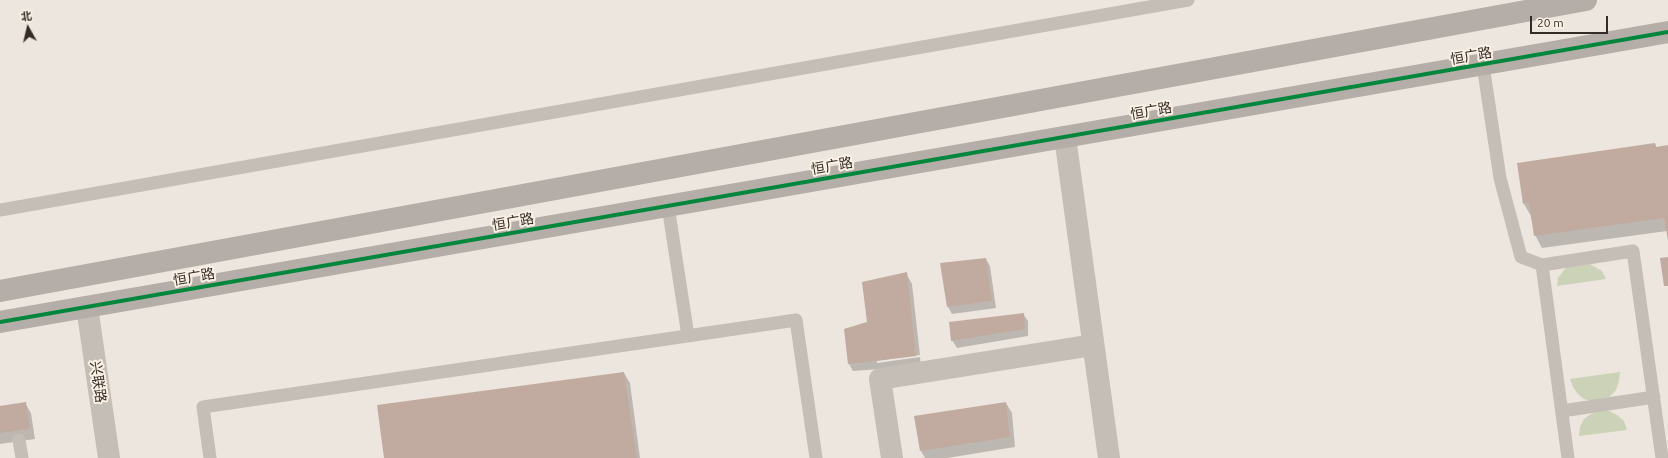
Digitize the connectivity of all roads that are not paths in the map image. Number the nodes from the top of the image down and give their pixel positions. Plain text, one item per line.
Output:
1 (1188, 0) edge
2 (1586, 0) edge
3 (1668, 32) edge
4 (1483, 65) junction
5 (1065, 136) junction
6 (668, 206) junction
7 (0, 210) edge
8 (1542, 265) junction
9 (0, 291) edge
10 (87, 307) junction
11 (0, 322) edge
12 (688, 336) junction
13 (1094, 345) junction
14 (1654, 398) junction
15 (1562, 411) junction
16 (19, 440) dead end
17 (22, 458) edge
18 (109, 458) edge
19 (210, 458) edge
20 (816, 458) edge
21 (892, 458) edge
22 (1109, 458) edge
23 (1568, 458) edge
24 (1662, 458) edge

1 - 7 lane
2 - 9 street, 恒广路
3 - 4 street, 恒广路
4 - 5 street, 恒广路
4 - 8 lane
5 - 6 street, 恒广路
5 - 13 street
6 - 10 street, 恒广路
6 - 12 lane
8 - 14 lane
8 - 15 lane
10 - 11 street, 恒广路
10 - 18 street, 兴联路
12 - 19 lane
12 - 20 lane
13 - 21 street
13 - 22 street
14 - 15 lane
14 - 24 lane
15 - 23 lane
16 - 17 lane

